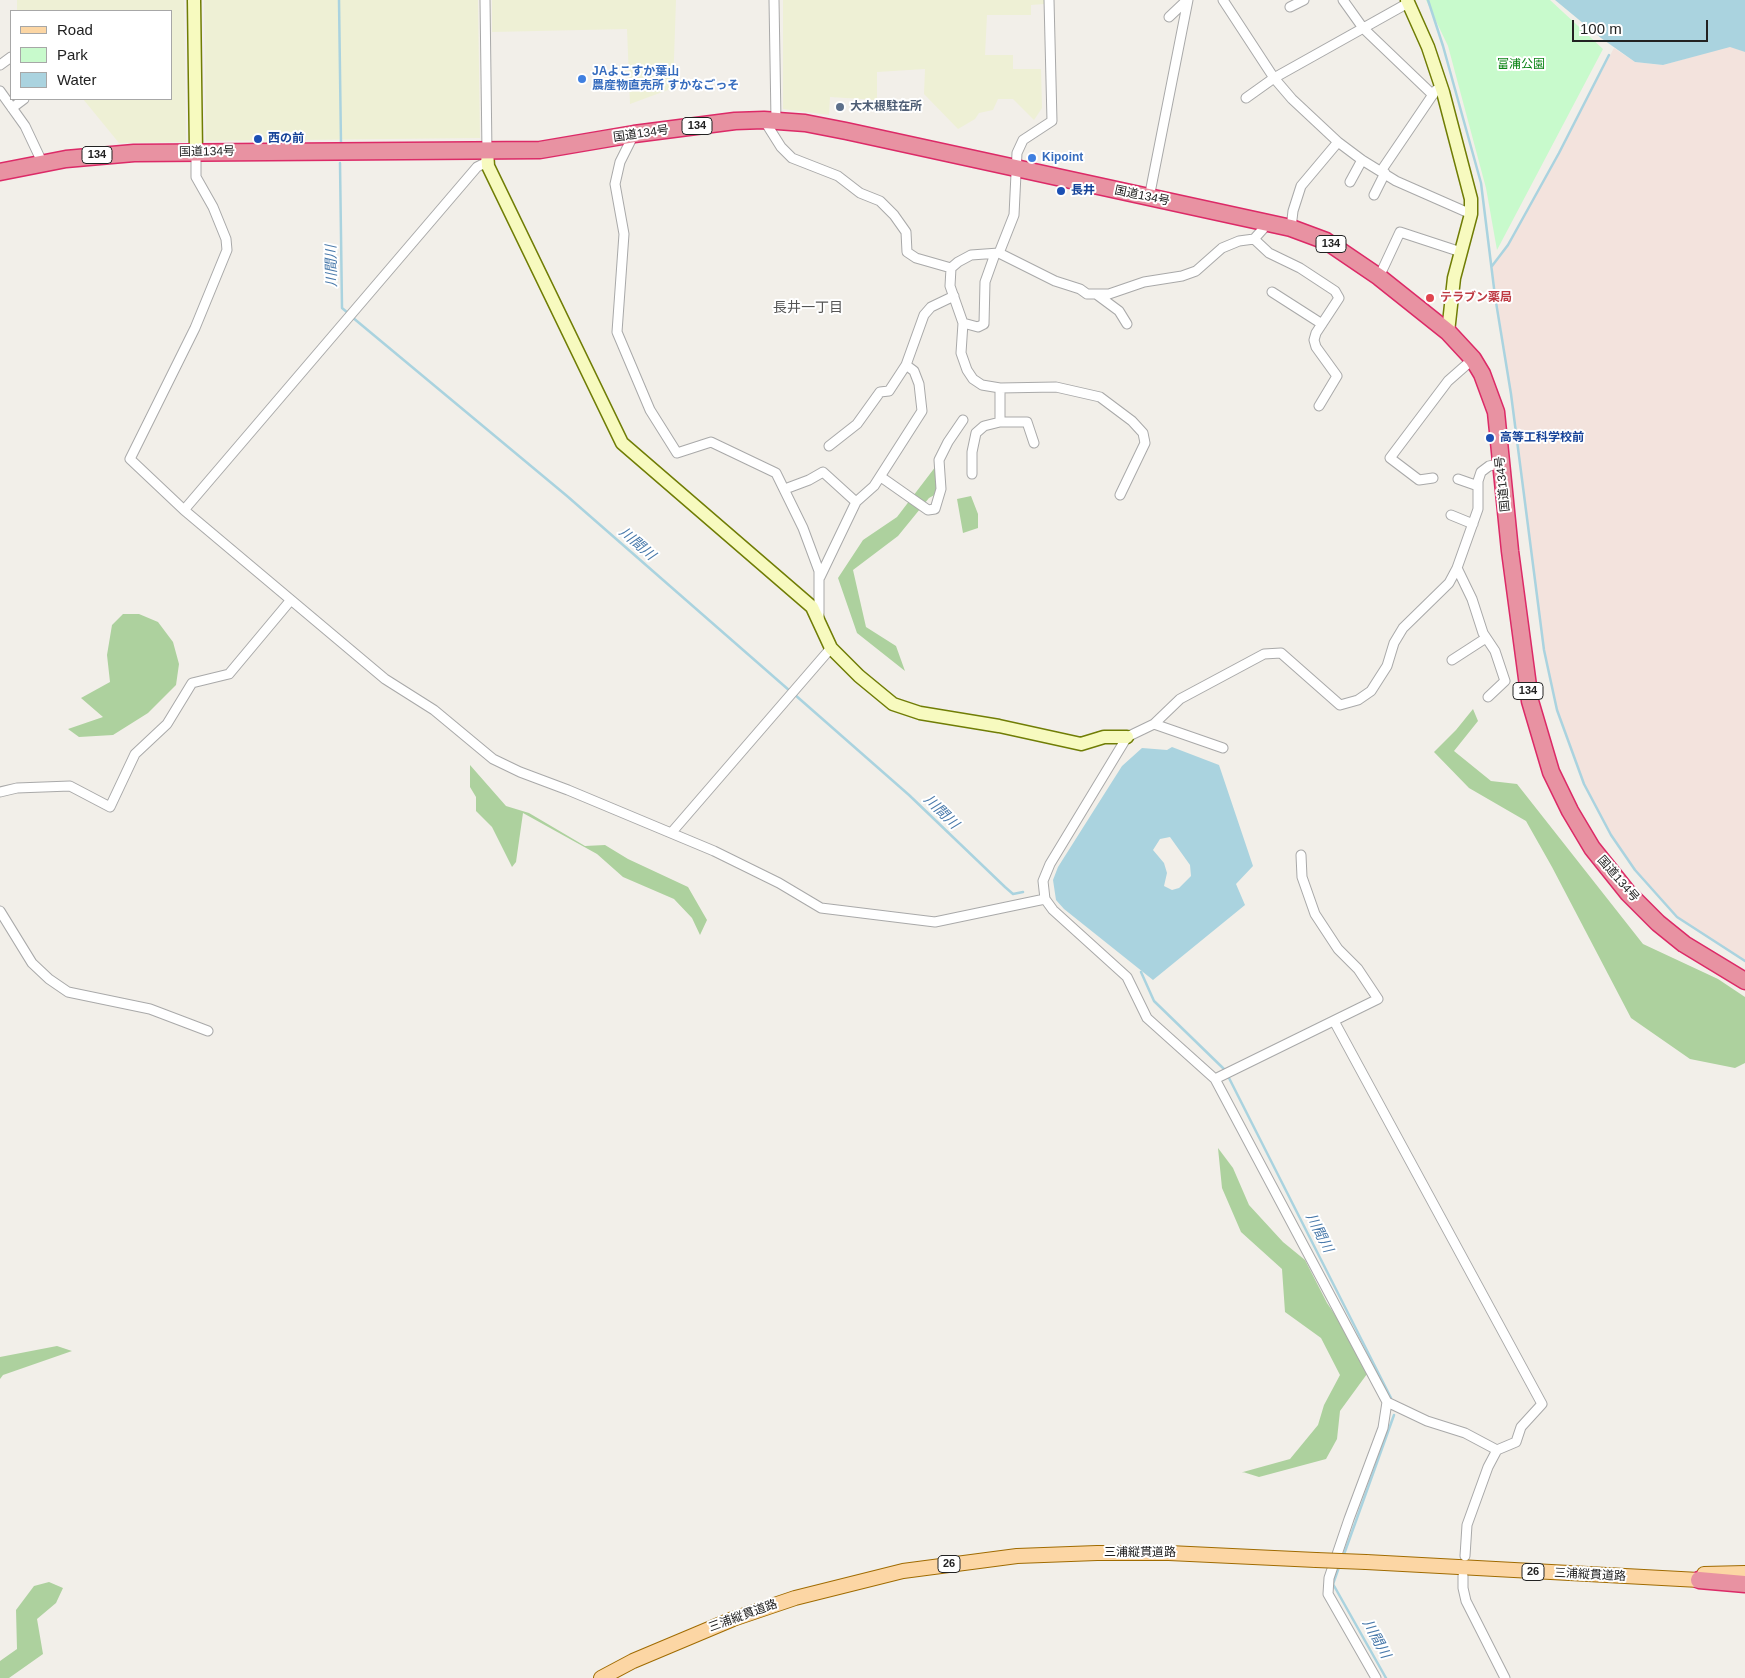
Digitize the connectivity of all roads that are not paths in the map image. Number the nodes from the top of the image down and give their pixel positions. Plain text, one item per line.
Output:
1 (194, 0) edge
2 (485, 0) edge
3 (774, 0) edge
4 (1049, 0) edge
5 (1188, 0) edge
6 (1223, 0) edge
7 (1304, 0) edge
8 (1344, 0) edge
9 (1407, 2) edge
10 (1290, 7) dead end
11 (1169, 17) dead end
12 (1363, 28) junction
13 (1274, 78) junction
14 (1437, 89) junction
15 (0, 91) edge
16 (1246, 98) dead end
17 (23, 100) edge
18 (12, 108) junction
19 (770, 120) junction
20 (634, 134) junction
21 (1338, 142) junction
22 (196, 152) junction
23 (487, 157) junction
24 (1362, 160) junction
25 (42, 162) junction
26 (1017, 169) junction
27 (0, 172) edge
28 (1383, 172) junction
29 (1350, 182) dead end
30 (1374, 194) dead end
31 (1150, 198) junction
32 (1471, 214) junction
33 (1264, 222) junction
34 (1291, 228) junction
35 (1254, 239) junction
36 (1461, 252) junction
37 (997, 253) junction
38 (951, 268) junction
39 (1379, 277) junction
40 (1272, 292) dead end
41 (1096, 294) junction
42 (954, 296) junction
43 (963, 323) junction
44 (1127, 324) dead end
45 (1322, 324) junction
46 (1448, 332) junction
47 (1473, 359) junction
48 (906, 365) junction
49 (1000, 388) junction
50 (1319, 406) dead end
51 (963, 420) dead end
52 (1000, 422) junction
53 (1034, 443) dead end
54 (829, 446) dead end
55 (1502, 463) junction
56 (972, 474) dead end
57 (881, 476) junction
58 (1433, 478) dead end
59 (1458, 479) dead end
60 (1478, 486) junction
61 (785, 489) junction
62 (1120, 495) dead end
63 (856, 502) junction
64 (184, 510) junction
65 (1452, 515) dead end
66 (1473, 524) junction
67 (1457, 568) junction
68 (820, 577) junction
69 (290, 601) junction
70 (819, 619) junction
71 (1486, 638) junction
72 (831, 648) junction
73 (1452, 660) dead end
74 (1488, 697) dead end
75 (1154, 724) junction
76 (1127, 736) junction
77 (1223, 748) dead end
78 (0, 792) edge
79 (672, 832) junction
80 (1301, 855) dead end
81 (1045, 899) junction
82 (0, 911) edge
83 (1745, 980) edge
84 (1334, 1022) junction
85 (208, 1031) dead end
86 (1215, 1079) junction
87 (1387, 1402) junction
88 (1497, 1450) junction
89 (1465, 1556) dead end
90 (1745, 1573) edge
91 (1463, 1576) dead end
92 (1646, 1578) junction
93 (1662, 1579) junction
94 (1699, 1580) joint
95 (1745, 1582) edge
96 (1745, 1590) edge
97 (601, 1678) edge
98 (1376, 1678) edge
99 (1505, 1678) edge

1 - 22 street
2 - 23 street
3 - 19 street
4 - 26 street
5 - 11 street
5 - 31 street
6 - 13 street
7 - 10 street
8 - 12 street
9 - 12 street
9 - 14 street
12 - 13 street
12 - 14 street
13 - 16 street
13 - 21 street
14 - 28 street
14 - 32 street
15 - 18 street
17 - 18 street
18 - 25 street
19 - 20 highway, 国道134号 / 134
19 - 26 highway, 国道134号 / 134
19 - 38 street
20 - 23 highway, 国道134号 / 134
20 - 61 street
21 - 24 street
21 - 34 street
22 - 23 highway, 国道134号 / 134
22 - 25 highway, 国道134号 / 134
22 - 64 street
23 - 64 street
23 - 70 street
24 - 28 street
24 - 29 street
25 - 27 highway, 国道134号 / 134
26 - 31 highway, 国道134号 / 134
26 - 37 street
28 - 30 street
28 - 32 street
31 - 33 highway, 国道134号 / 134
32 - 36 street
33 - 34 highway, 国道134号 / 134
33 - 35 street
34 - 39 highway, 国道134号 / 134
35 - 41 street
35 - 45 street
36 - 39 street
36 - 46 street
37 - 38 street
37 - 41 street
37 - 43 street
38 - 42 street
39 - 46 highway, 国道134号 / 134
40 - 45 street
41 - 44 street
42 - 43 street
42 - 48 street
43 - 49 street
45 - 50 street
46 - 47 highway, 国道134号 / 134
47 - 55 highway, 国道134号 / 134
47 - 58 street
48 - 54 street
48 - 57 street
49 - 52 street
49 - 62 street
51 - 57 street
52 - 53 street
52 - 56 street
55 - 60 street
55 - 83 highway, 国道134号 / 134
57 - 63 street
59 - 60 street
60 - 66 street
61 - 63 street
61 - 68 street
63 - 68 street
64 - 69 street
65 - 66 street
66 - 67 street
67 - 71 street
67 - 75 street
68 - 70 street
69 - 78 street
69 - 79 street
70 - 72 street
71 - 73 street
71 - 74 street
72 - 76 street
72 - 79 street
75 - 76 street
75 - 77 street
76 - 81 street
79 - 81 street
80 - 84 street
81 - 86 street
82 - 85 street
84 - 86 street
84 - 88 street
86 - 87 street
87 - 88 street
87 - 98 street
88 - 89 street
90 - 92 main road, 26
91 - 99 street
92 - 93 main road, 三浦縦貫道路 / 26
92 - 97 main road, 三浦縦貫道路 / 26, bridge
93 - 94 main road, 三浦縦貫道路 / 26
93 - 96 main road
94 - 95 highway, 26

